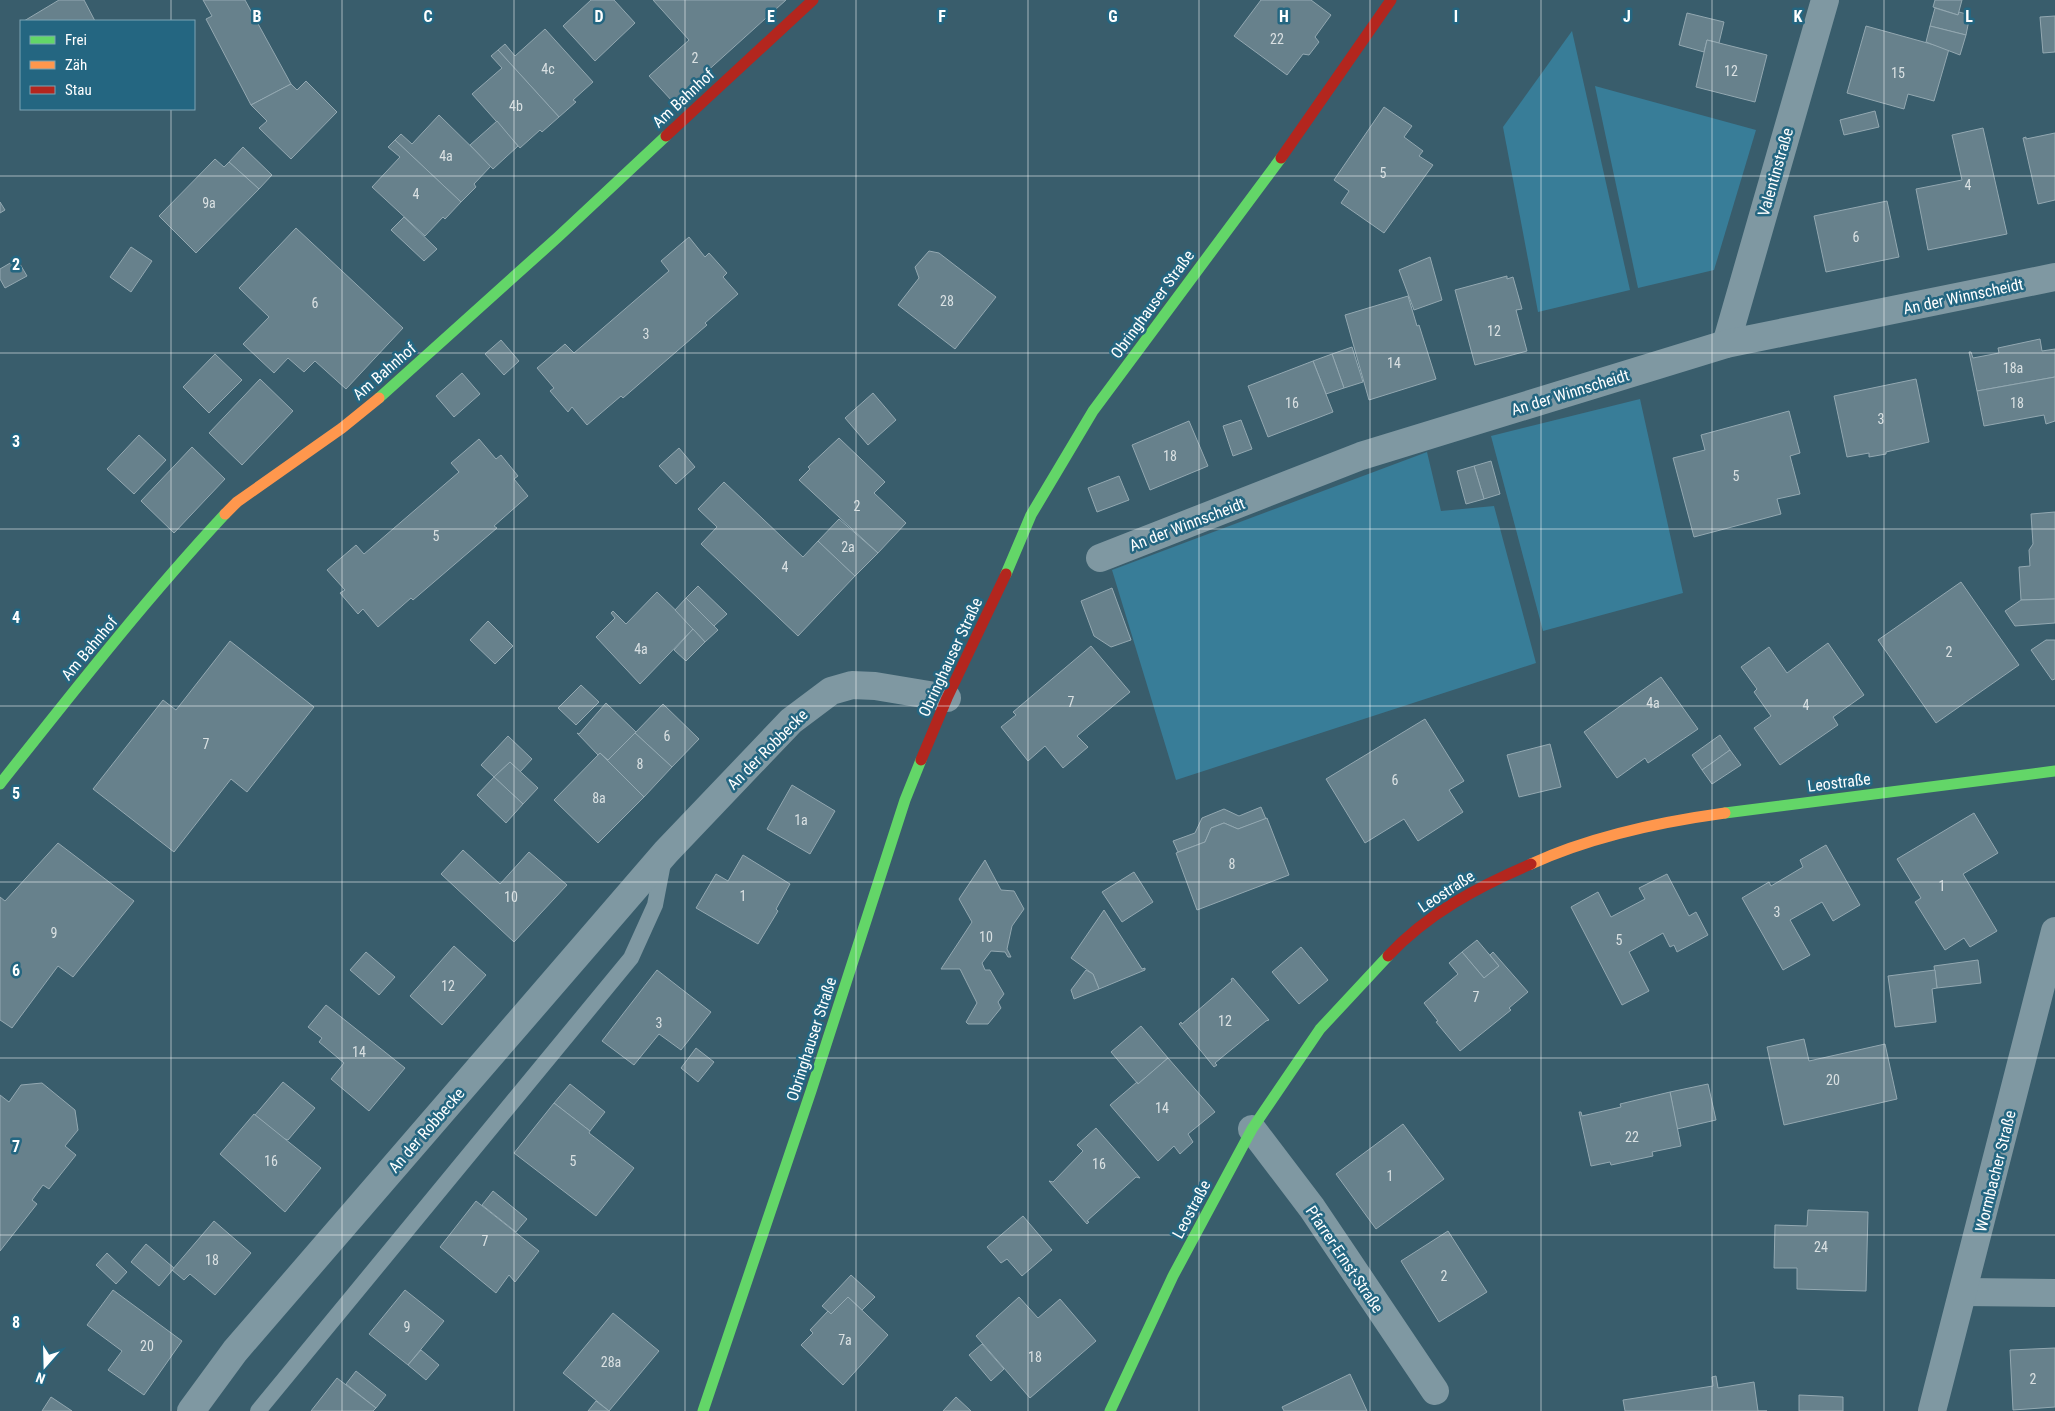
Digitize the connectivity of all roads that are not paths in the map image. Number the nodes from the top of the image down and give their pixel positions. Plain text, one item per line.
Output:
1 (812, 0) edge
2 (1391, 0) edge
3 (1825, 0) edge
4 (2055, 277) edge
5 (1726, 344) junction
6 (1100, 558) dead end
7 (947, 698) junction
8 (2055, 771) edge
9 (0, 784) edge
10 (666, 852) junction
11 (2055, 931) edge
12 (1252, 1129) junction
13 (1964, 1292) junction
14 (2055, 1293) edge
15 (1435, 1391) dead end
16 (191, 1411) edge
17 (258, 1411) edge
18 (703, 1411) edge
19 (1110, 1411) edge
20 (1932, 1411) edge

1 - 9 street, Am Bahnhof
2 - 7 street, Obringhauser Straße
3 - 5 street, Valentinstraße
4 - 5 street, An der Winnscheidt
5 - 6 street, An der Winnscheidt
7 - 10 street, An der Robbecke
7 - 18 street, Obringhauser Straße
8 - 12 street, Leostraße
10 - 16 street, An der Robbecke
10 - 17 lane
11 - 13 street, Wormbacher Straße
12 - 15 street, Pfarrer-Ernst-Straße
12 - 19 street, Leostraße
13 - 14 street
13 - 20 street, Wormbacher Straße

